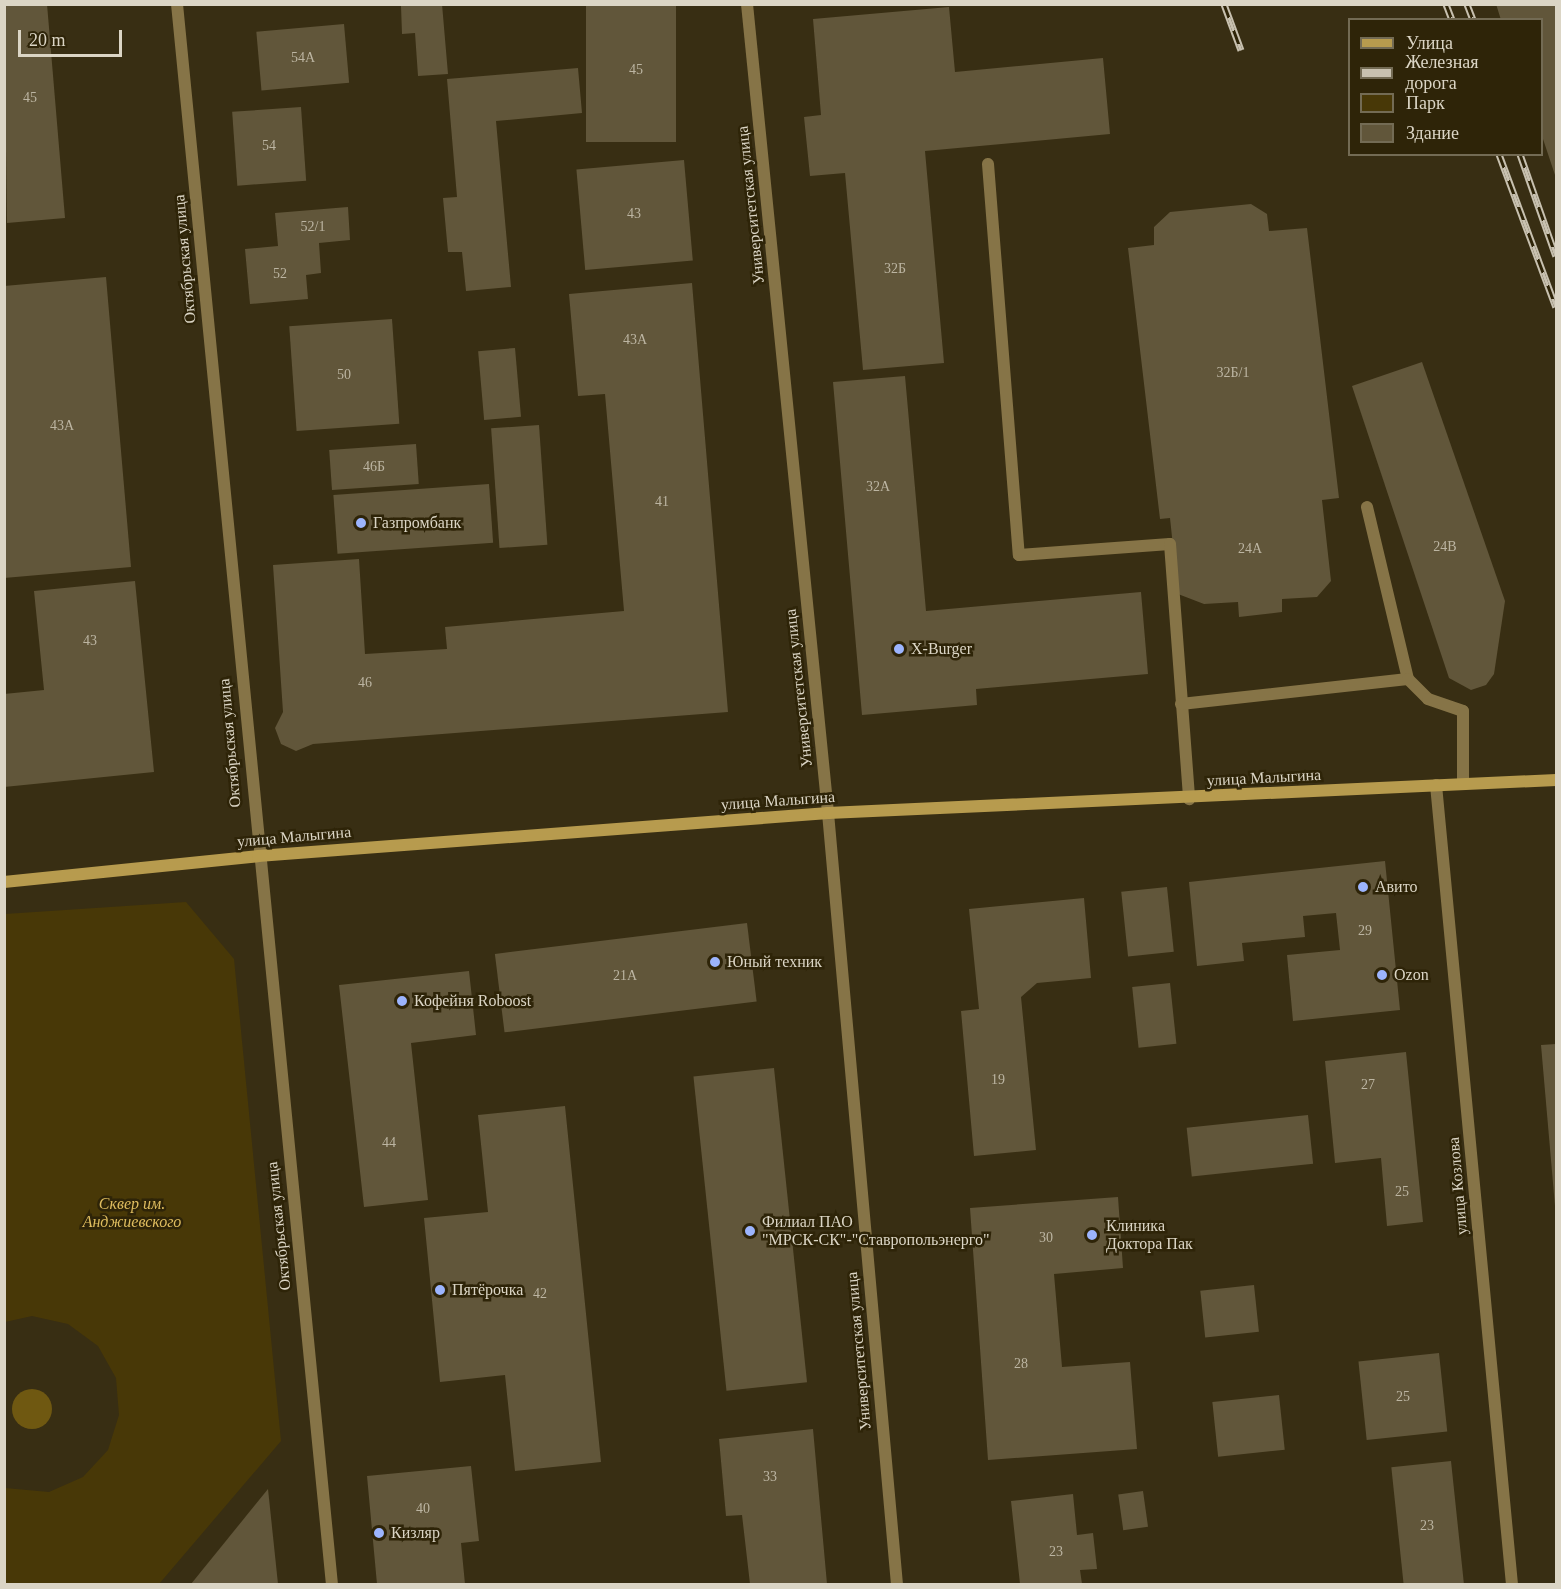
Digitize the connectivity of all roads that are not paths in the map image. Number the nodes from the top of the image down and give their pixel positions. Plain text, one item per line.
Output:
1 (177, 4) edge
2 (747, 4) edge
3 (988, 164) dead end
4 (1366, 507) dead end
5 (1408, 679) junction
6 (1181, 704) junction
7 (1557, 780) edge
8 (1463, 784) junction
9 (1436, 785) junction
10 (1189, 799) junction
11 (828, 813) junction
12 (258, 856) junction
13 (4, 882) edge
14 (332, 1584) edge
15 (897, 1584) edge
16 (1512, 1584) edge

1 - 12 street, Октябрьская улица
2 - 11 street, Университетская улица
3 - 6 street
4 - 5 street
5 - 6 street
5 - 8 street
6 - 10 street
7 - 8 main road, улица Малыгина
8 - 9 main road, улица Малыгина
9 - 10 main road, улица Малыгина
9 - 16 street, улица Козлова
10 - 11 main road, улица Малыгина
11 - 12 main road, улица Малыгина
11 - 15 street, Университетская улица
12 - 13 main road, улица Малыгина
12 - 14 street, Октябрьская улица

